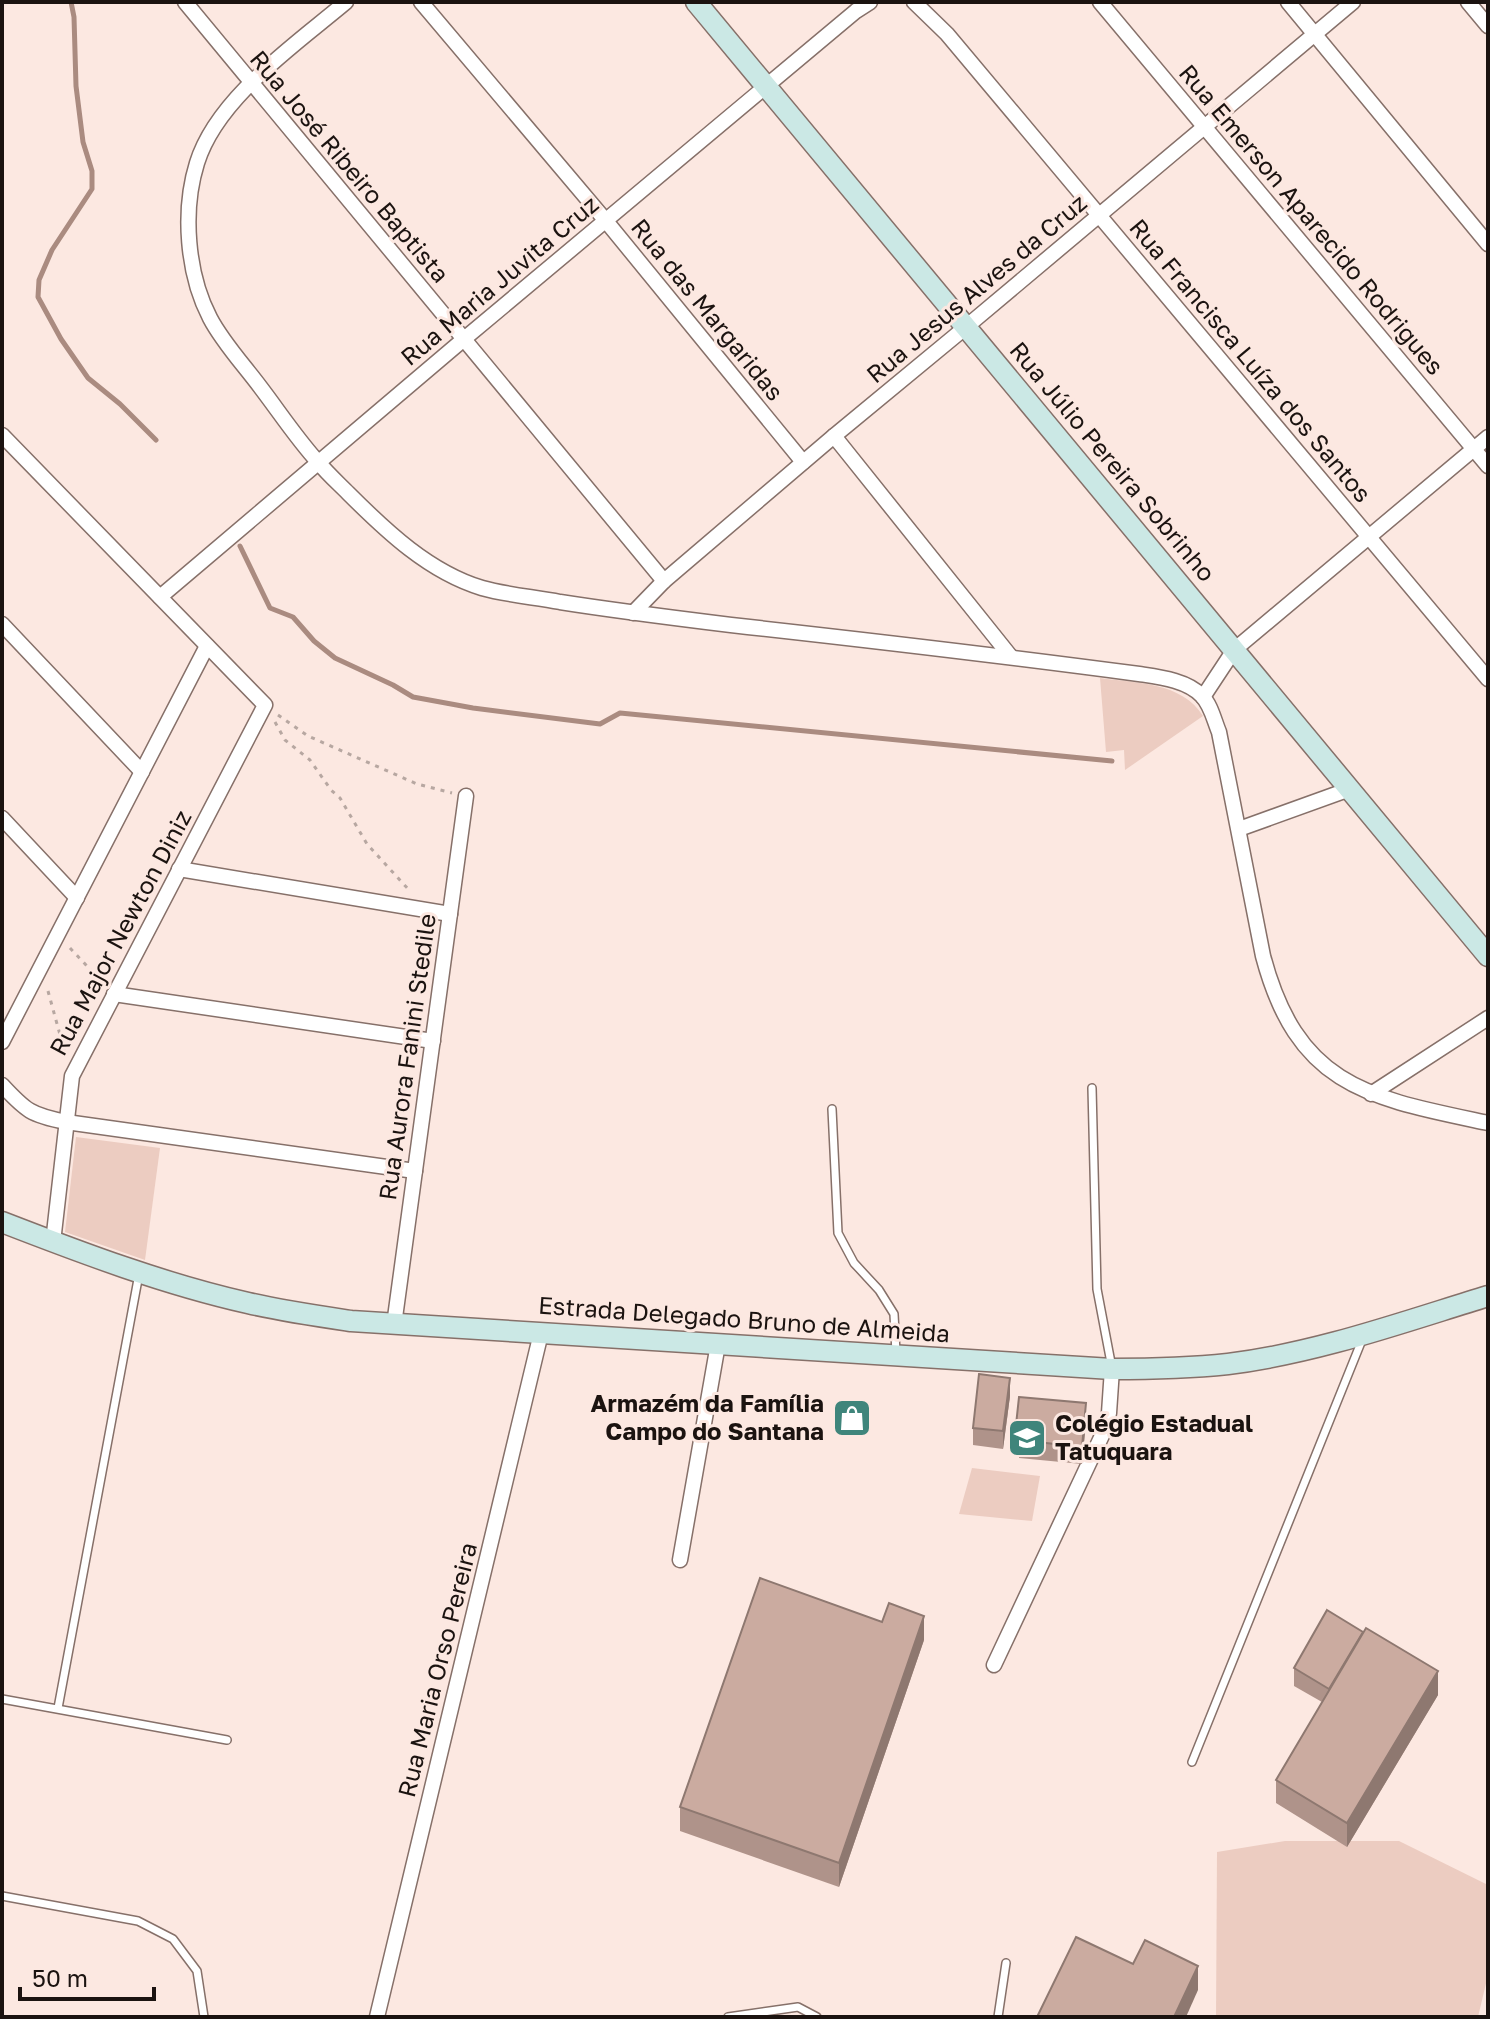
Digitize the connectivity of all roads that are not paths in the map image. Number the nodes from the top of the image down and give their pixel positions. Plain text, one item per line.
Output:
1 (185, 2) edge
2 (346, 2) edge
3 (421, 2) edge
4 (696, 2) edge
5 (870, 2) edge
6 (914, 2) edge
7 (1100, 2) edge
8 (1288, 2) edge
9 (1353, 2) edge
10 (1468, 2) edge
11 (1488, 26) edge
12 (1315, 34) junction
13 (251, 83) junction
14 (766, 86) junction
15 (1204, 127) junction
16 (1099, 216) junction
17 (606, 221) junction
18 (1488, 244) edge
19 (966, 327) junction
20 (464, 339) junction
21 (2, 435) edge
22 (834, 436) junction
23 (1488, 437) edge
24 (1474, 449) junction
25 (318, 462) junction
26 (803, 462) junction
27 (1488, 466) edge
28 (1369, 537) junction
29 (664, 581) junction
30 (160, 597) junction
31 (633, 613) junction
32 (2, 624) edge
33 (207, 646) junction
34 (1234, 650) junction
35 (1011, 657) junction
36 (1488, 679) edge
37 (1203, 697) junction
38 (142, 772) junction
39 (1350, 789) junction
40 (466, 796) road end
41 (2, 818) edge
42 (1239, 829) junction
43 (179, 869) junction
44 (77, 898) junction
45 (450, 914) junction
46 (1488, 956) edge
47 (114, 994) junction
48 (1488, 1018) edge
49 (433, 1041) junction
50 (2, 1042) edge
51 (2, 1085) edge
52 (1092, 1088) dead end
53 (1371, 1094) junction
54 (832, 1109) dead end
55 (66, 1122) junction
56 (1488, 1123) edge
57 (415, 1171) junction
58 (2, 1222) edge
59 (53, 1242) junction
60 (139, 1272) junction
61 (1488, 1296) edge
62 (394, 1325) junction
63 (541, 1333) junction
64 (1364, 1334) junction
65 (718, 1344) junction
66 (896, 1356) junction
67 (1112, 1369) junction
68 (680, 1560) dead end
69 (994, 1665) dead end
70 (2, 1699) edge
71 (58, 1708) junction
72 (227, 1740) dead end
73 (1192, 1762) dead end
74 (2, 1896) edge
75 (1006, 1963) dead end
76 (204, 2017) edge
77 (377, 2017) edge
78 (728, 2017) edge
79 (817, 2017) edge
80 (998, 2017) edge

1 - 13 street, Rua José Ribeiro Baptista
2 - 13 street
3 - 17 street, Rua das Margaridas
4 - 14 main road, Rua Júlio Pereira Sobrinho
5 - 14 street, Rua Maria Juvita Cruz
6 - 16 street, Rua Francisca Luíza dos Santos
7 - 15 street, Rua Emerson Aparecido Rodrigues
8 - 12 street
9 - 12 street, Rua Jesus Alves da Cruz
10 - 11 street
12 - 15 street, Rua Jesus Alves da Cruz
12 - 18 street
13 - 20 street, Rua José Ribeiro Baptista
13 - 25 street
14 - 17 street, Rua Maria Juvita Cruz
14 - 19 main road, Rua Júlio Pereira Sobrinho
15 - 16 street, Rua Jesus Alves da Cruz
15 - 24 street, Rua Emerson Aparecido Rodrigues
16 - 19 street, Rua Jesus Alves da Cruz
16 - 28 street, Rua Francisca Luíza dos Santos
17 - 20 street, Rua Maria Juvita Cruz
17 - 26 street, Rua das Margaridas
19 - 22 street, Rua Jesus Alves da Cruz
19 - 34 main road, Rua Júlio Pereira Sobrinho
20 - 25 street, Rua Maria Juvita Cruz
20 - 29 street, Rua José Ribeiro Baptista
21 - 30 street
22 - 26 street, Rua Jesus Alves da Cruz
22 - 35 street
23 - 24 street
24 - 27 street, Rua Emerson Aparecido Rodrigues
24 - 28 street
25 - 30 street, Rua Maria Juvita Cruz
25 - 31 street
26 - 29 street, Rua Jesus Alves da Cruz
28 - 34 street
28 - 36 street, Rua Francisca Luíza dos Santos
29 - 31 street, Rua Jesus Alves da Cruz
30 - 33 street
31 - 35 street
32 - 38 street
33 - 38 street
33 - 43 street, Rua Major Newton Diniz
34 - 37 street
34 - 39 main road, Rua Júlio Pereira Sobrinho
35 - 37 street
37 - 42 street
38 - 44 street
39 - 42 street
39 - 46 main road, Rua Júlio Pereira Sobrinho
40 - 45 street, Rua Aurora Fanini Stedile
41 - 44 street
42 - 53 street
43 - 45 street
43 - 47 street, Rua Major Newton Diniz
44 - 50 street
45 - 49 street, Rua Aurora Fanini Stedile
47 - 49 street
47 - 55 street, Rua Major Newton Diniz
48 - 53 street
49 - 57 street, Rua Aurora Fanini Stedile
51 - 55 street
52 - 67 lane
53 - 56 street
54 - 66 lane
55 - 57 street
55 - 59 street, Rua Major Newton Diniz
57 - 62 street, Rua Aurora Fanini Stedile
58 - 59 main road, Estrada Delegado Bruno de Almeida
59 - 60 main road, Estrada Delegado Bruno de Almeida
60 - 62 main road, Estrada Delegado Bruno de Almeida
60 - 71 lane
61 - 64 main road, Estrada Delegado Bruno de Almeida
62 - 63 main road, Estrada Delegado Bruno de Almeida
63 - 65 main road, Estrada Delegado Bruno de Almeida
63 - 77 street, Rua Maria Orso Pereira
64 - 67 main road, Estrada Delegado Bruno de Almeida
64 - 73 lane
65 - 66 main road, Estrada Delegado Bruno de Almeida
65 - 68 street
66 - 67 main road, Estrada Delegado Bruno de Almeida
67 - 69 street
70 - 71 lane
71 - 72 lane
74 - 76 lane
75 - 80 lane
78 - 79 lane

